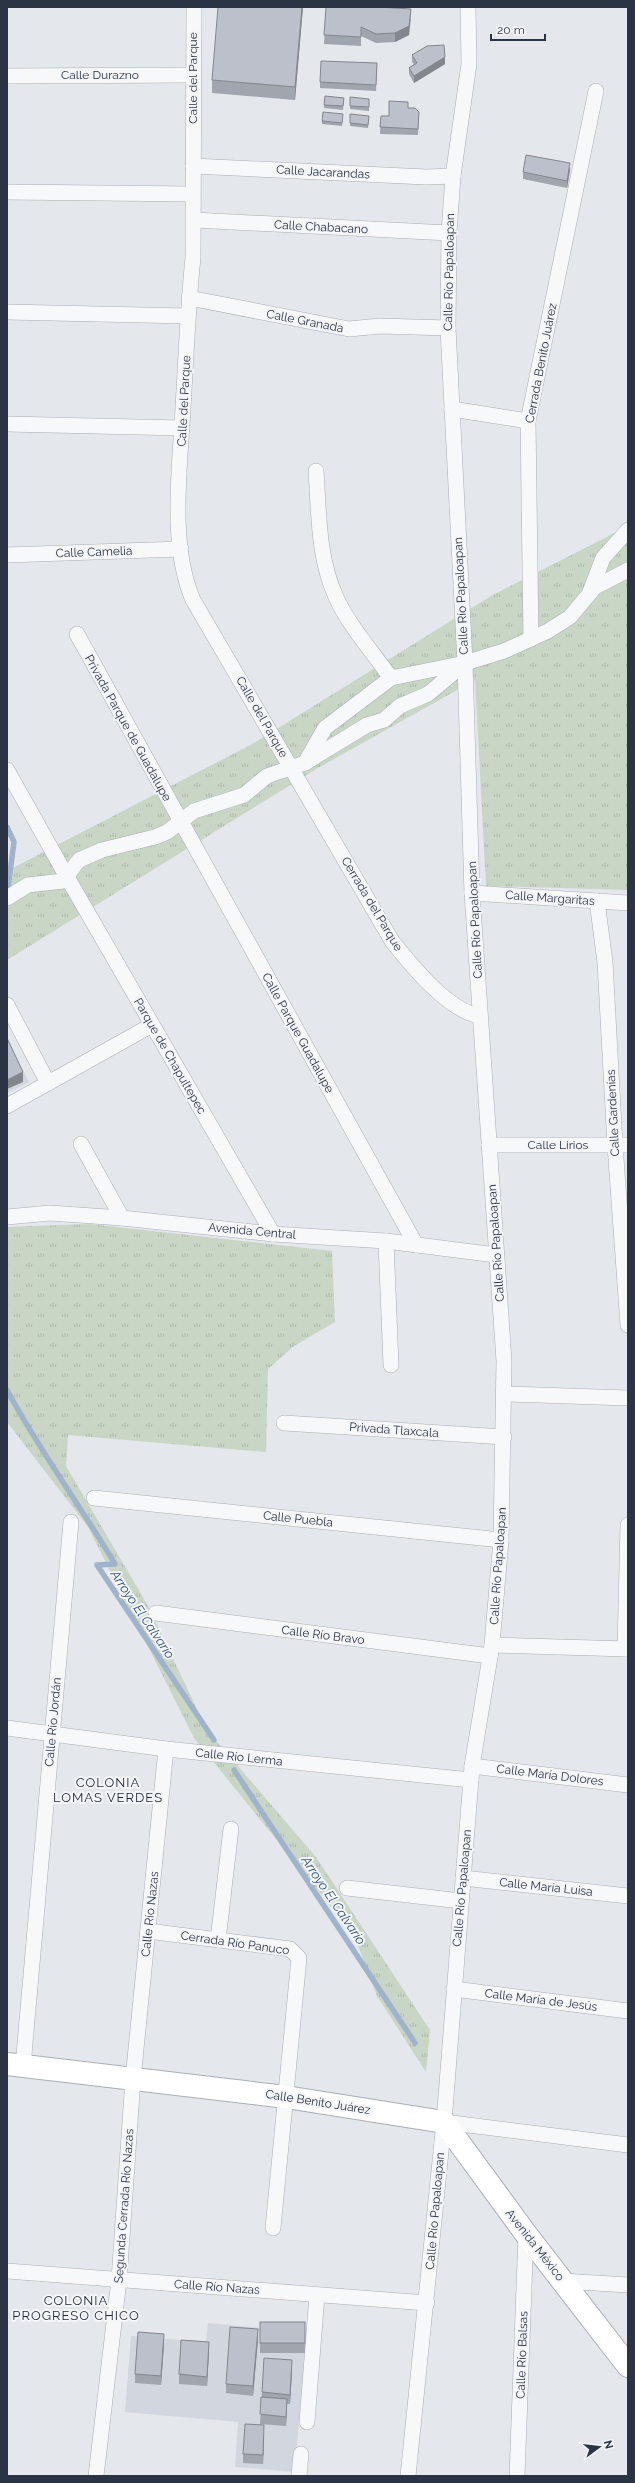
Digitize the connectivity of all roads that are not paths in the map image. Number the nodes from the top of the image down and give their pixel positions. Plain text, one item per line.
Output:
1 (194, 7) edge
2 (468, 7) edge
3 (193, 75) junction
4 (7, 76) edge
5 (596, 91) dead end
6 (192, 166) junction
7 (453, 176) junction
8 (7, 192) edge
9 (192, 194) junction
10 (194, 220) junction
11 (449, 233) junction
12 (189, 298) junction
13 (7, 312) edge
14 (188, 316) junction
15 (448, 328) junction
16 (452, 409) junction
17 (528, 421) junction
18 (7, 424) edge
19 (182, 428) junction
20 (316, 471) dead end
21 (628, 530) edge
22 (181, 549) junction
23 (7, 555) edge
24 (628, 570) edge
25 (590, 592) junction
26 (77, 634) dead end
27 (531, 639) junction
28 (464, 663) junction
29 (391, 678) junction
30 (298, 765) junction
31 (7, 770) edge
32 (180, 821) junction
33 (66, 877) junction
34 (472, 893) junction
35 (7, 898) edge
36 (597, 901) junction
37 (628, 902) edge
38 (7, 1005) edge
39 (480, 1016) junction
40 (152, 1025) junction
41 (48, 1083) junction
42 (7, 1106) edge
43 (81, 1144) dead end
44 (489, 1145) junction
45 (621, 1145) edge
46 (7, 1217) edge
47 (122, 1218) junction
48 (273, 1234) junction
49 (386, 1241) junction
50 (416, 1245) junction
51 (496, 1255) junction
52 (628, 1325) edge
53 (391, 1365) dead end
54 (505, 1394) junction
55 (628, 1398) edge
56 (284, 1423) dead end
57 (504, 1437) junction
58 (94, 1498) dead end
59 (71, 1522) dead end
60 (628, 1525) edge
61 (501, 1540) junction
62 (156, 1613) dead end
63 (627, 1649) edge
64 (491, 1650) junction
65 (7, 1728) edge
66 (52, 1734) junction
67 (166, 1749) junction
68 (471, 1773) junction
69 (628, 1785) edge
70 (231, 1830) dead end
71 (463, 1878) junction
72 (347, 1888) dead end
73 (628, 1896) edge
74 (461, 1901) junction
75 (148, 1932) junction
76 (218, 1940) junction
77 (454, 1989) junction
78 (628, 2011) edge
79 (15, 2065) edge
80 (133, 2078) junction
81 (286, 2097) junction
82 (444, 2122) junction
83 (628, 2145) edge
84 (272, 2228) dead end
85 (526, 2234) junction
86 (7, 2272) edge
87 (119, 2280) junction
88 (562, 2280) junction
89 (628, 2285) edge
90 (317, 2295) junction
91 (427, 2303) junction
92 (628, 2366) edge
93 (307, 2422) dead end
94 (301, 2454) dead end
95 (96, 2476) edge
96 (299, 2476) edge
97 (408, 2476) edge
98 (518, 2476) edge

1 - 3 street, Calle del Parque
2 - 7 street, Calle Río Papaloapan
3 - 4 street, Calle Durazno
3 - 6 street, Calle del Parque
5 - 17 street, Cerrada Benito Juárez
6 - 7 street, Calle Jacarandas
6 - 9 street, Calle del Parque
7 - 11 street, Calle Río Papaloapan
8 - 9 street
9 - 10 street, Calle del Parque
10 - 11 street, Calle Chabacano
10 - 12 street, Calle del Parque
11 - 15 street, Calle Río Papaloapan
12 - 14 street, Calle del Parque
12 - 15 street, Calle Granada
13 - 14 street
14 - 19 street, Calle del Parque
15 - 16 street, Calle Río Papaloapan
16 - 17 street
16 - 28 street, Calle Río Papaloapan
17 - 27 street, Cerrada Benito Juárez
18 - 19 street
19 - 22 street, Calle del Parque
20 - 29 street
21 - 25 street
22 - 23 street, Calle Camelia
22 - 30 street, Calle del Parque
24 - 25 street
25 - 27 street
26 - 32 street, Privada Parque de Guadalupe
27 - 28 street
28 - 29 street
28 - 30 street
28 - 34 street, Calle Río Papaloapan
29 - 30 street
30 - 32 street
30 - 39 street, Cerrada del Parque
31 - 33 street, Parque de Chapultepec
32 - 33 street
32 - 50 street, Calle Parque Guadalupe
33 - 35 street
33 - 40 street, Parque de Chapultepec
34 - 36 street, Calle Margaritas
34 - 39 street, Calle Río Papaloapan
36 - 37 street, Calle Margaritas
36 - 45 street, Calle Gardenías
38 - 41 street
39 - 44 street, Calle Río Papaloapan
40 - 41 street
40 - 48 street, Parque de Chapultepec
41 - 42 street
43 - 47 street
44 - 45 street, Calle Lirios
44 - 51 street, Calle Río Papaloapan
45 - 52 street, Calle Gardenías
46 - 47 street, Avenida Central
47 - 48 street, Avenida Central
48 - 49 street, Avenida Central
49 - 50 street, Avenida Central
49 - 53 street
50 - 51 street, Avenida Central
51 - 54 street, Calle Río Papaloapan
54 - 55 street
54 - 57 street, Calle Río Papaloapan
56 - 57 street, Privada Tlaxcala
57 - 61 street, Calle Río Papaloapan
58 - 61 street, Calle Puebla
59 - 66 street, Calle Río Jordán
60 - 63 street
61 - 64 street, Calle Río Papaloapan
62 - 64 street, Calle Río Bravo
63 - 64 street, Calle Río Bravo
64 - 68 street, Calle Río Papaloapan
65 - 66 street, Calle Río Lerma
66 - 67 street, Calle Río Lerma
66 - 79 street, Calle Río Jordán
67 - 68 street, Calle Río Lerma
67 - 75 street, Calle Río Nazas
68 - 69 street, Calle María Dolores
68 - 71 street, Calle Río Papaloapan
70 - 76 street
71 - 73 street, Calle María Luisa
71 - 74 street, Calle Río Papaloapan
72 - 74 street
74 - 77 street, Calle Río Papaloapan
75 - 76 street, Cerrada Río Panuco
75 - 80 street, Calle Río Nazas
76 - 81 street, Cerrada Río Panuco
77 - 78 street, Calle María de Jesús
77 - 82 street, Calle Río Papaloapan
79 - 80 street, Calle Benito Juárez
80 - 81 street, Calle Benito Juárez
80 - 87 street, Segunda Cerrada Río Nazas
81 - 82 street, Calle Benito Juárez
81 - 84 street
82 - 83 street, Calle Benito Juárez
82 - 85 street, Avenida México
82 - 91 street, Calle Río Papaloapan
85 - 88 street, Avenida México
85 - 98 street, Calle Río Balsas
86 - 87 street, Calle Río Nazas
87 - 90 street, Calle Río Nazas
87 - 95 street, Segunda Cerrada Río Nazas
88 - 89 street
88 - 92 street, Avenida México
90 - 91 street, Calle Río Nazas
90 - 93 street
91 - 97 street, Calle Río Papaloapan
94 - 96 street

